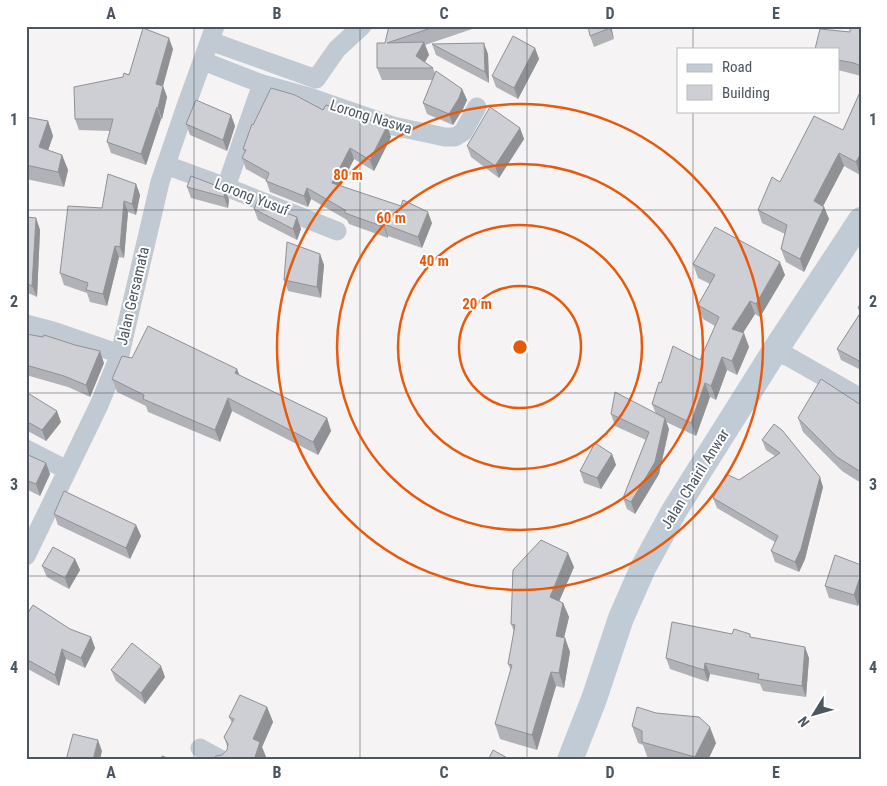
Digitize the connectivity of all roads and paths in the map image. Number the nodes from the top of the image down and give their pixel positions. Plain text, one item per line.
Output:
1 (362, 26) edge
2 (212, 34) edge
3 (202, 61) junction
4 (316, 79) junction
5 (262, 84) junction
6 (310, 97) junction
7 (477, 107) dead end
8 (166, 165) junction
9 (226, 187) junction
10 (861, 220) edge
11 (338, 230) dead end
12 (861, 240) edge
13 (26, 324) edge
14 (120, 354) junction
15 (781, 354) junction
16 (861, 398) edge
17 (26, 449) edge
18 (67, 470) junction
19 (26, 556) edge
20 (200, 748) dead end
21 (222, 760) edge
22 (570, 760) edge
23 (579, 760) edge

1 - 4 street, Lorong Naswa
2 - 3 street, Jalan Gersamata
2 - 4 street
3 - 5 street, Lorong Naswa
3 - 8 street, Jalan Gersamata
4 - 6 street, Lorong Naswa
5 - 6 street, Lorong Naswa
5 - 9 street
6 - 7 street, Lorong Naswa
8 - 9 street, Lorong Yusuf
8 - 14 street, Jalan Gersamata
9 - 11 street, Lorong Yusuf
10 - 15 main road, Jalan Chairil Anwar
12 - 15 main road, Jalan Chairil Anwar
13 - 14 street
14 - 18 street, Jalan Gersamata
15 - 16 street
15 - 22 main road, Jalan Chairil Anwar
15 - 23 main road, Jalan Chairil Anwar
17 - 18 street
18 - 19 street, Jalan Gersamata
20 - 21 street

